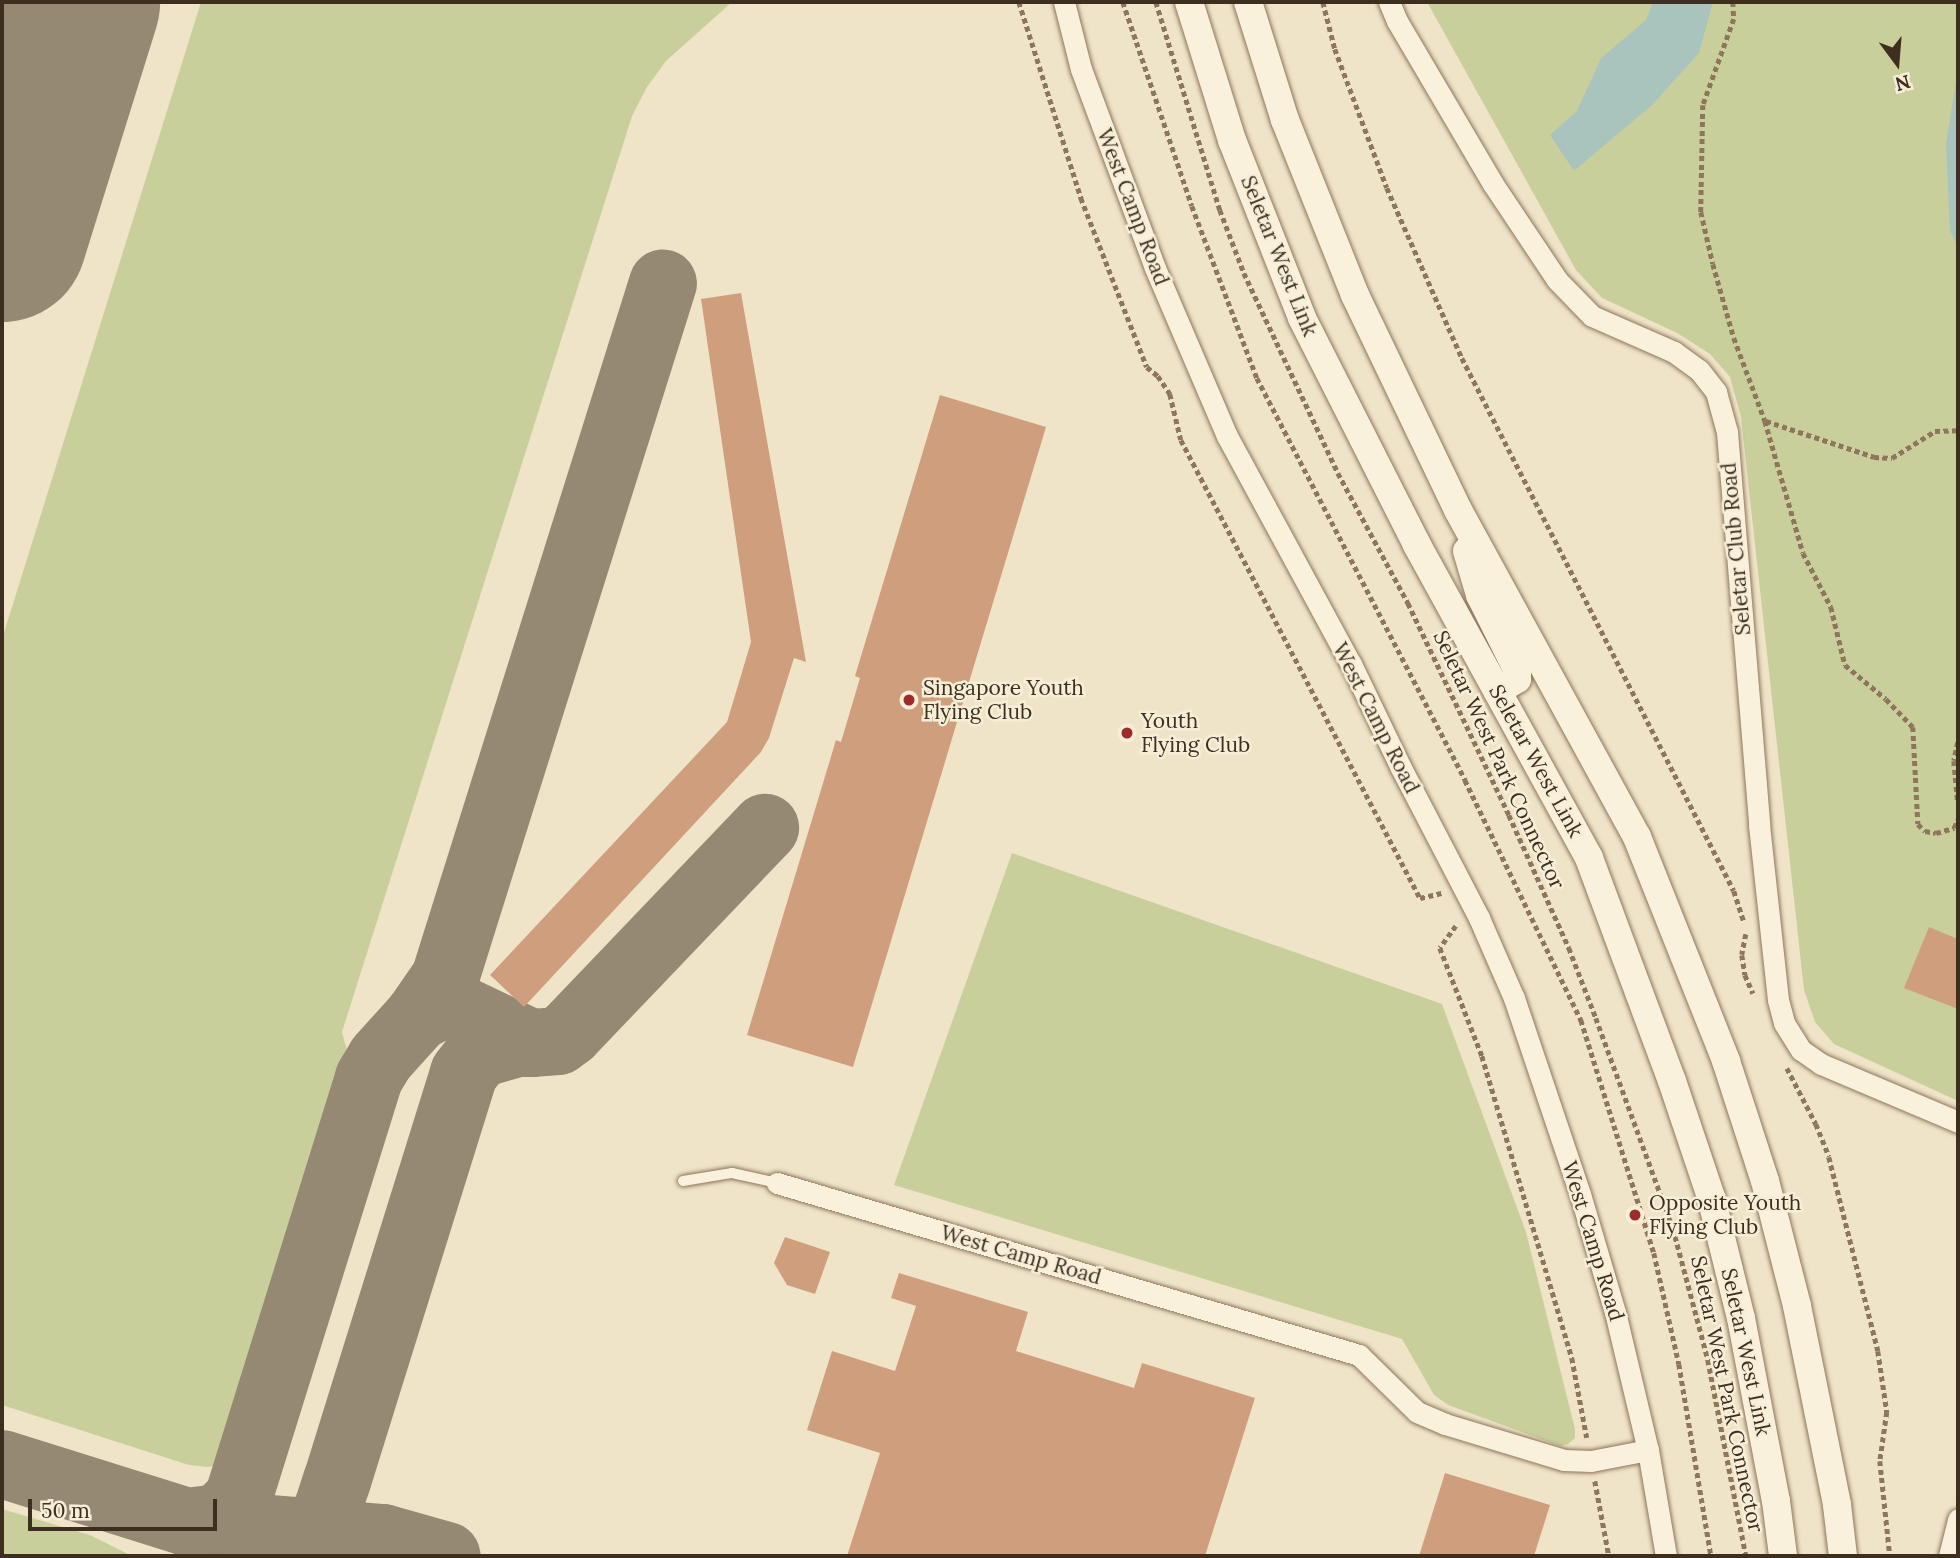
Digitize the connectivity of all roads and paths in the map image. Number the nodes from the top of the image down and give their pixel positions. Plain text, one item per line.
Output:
1 (1019, 2) edge
2 (1064, 2) edge
3 (1123, 2) edge
4 (1156, 2) edge
5 (1189, 2) edge
6 (1248, 2) edge
7 (1323, 2) edge
8 (1389, 2) edge
9 (1734, 2) edge
10 (1765, 421) junction
11 (1958, 430) edge
12 (1458, 510) junction
13 (1497, 691) junction
14 (1958, 742) edge
15 (1958, 804) edge
16 (1958, 819) edge
17 (1445, 901) dead end
18 (1456, 923) dead end
19 (1754, 997) dead end
20 (1785, 1064) dead end
21 (1958, 1122) edge
22 (683, 1181) dead end
23 (777, 1183) joint
24 (1648, 1450) junction
25 (1591, 1461) junction
26 (1958, 1519) edge
27 (1609, 1556) edge
28 (1665, 1556) edge
29 (1711, 1556) edge
30 (1746, 1556) edge
31 (1783, 1556) edge
32 (1843, 1556) edge
33 (1890, 1556) edge
34 (1949, 1556) edge

1 - 17 path
2 - 24 street, West Camp Road
3 - 29 path
4 - 30 path, Seletar West Park Connector
5 - 13 main road, Seletar West Link
6 - 12 main road
7 - 19 path
8 - 21 street, Seletar Club Road
9 - 10 path
10 - 11 path
10 - 16 path
12 - 13 main road
12 - 32 main road
13 - 31 main road, Seletar West Link
14 - 15 path
18 - 25 path
20 - 33 path
22 - 23 lane
23 - 25 street, West Camp Road
24 - 25 street, West Camp Road
24 - 28 street, West Camp Road
25 - 27 path
26 - 34 street

